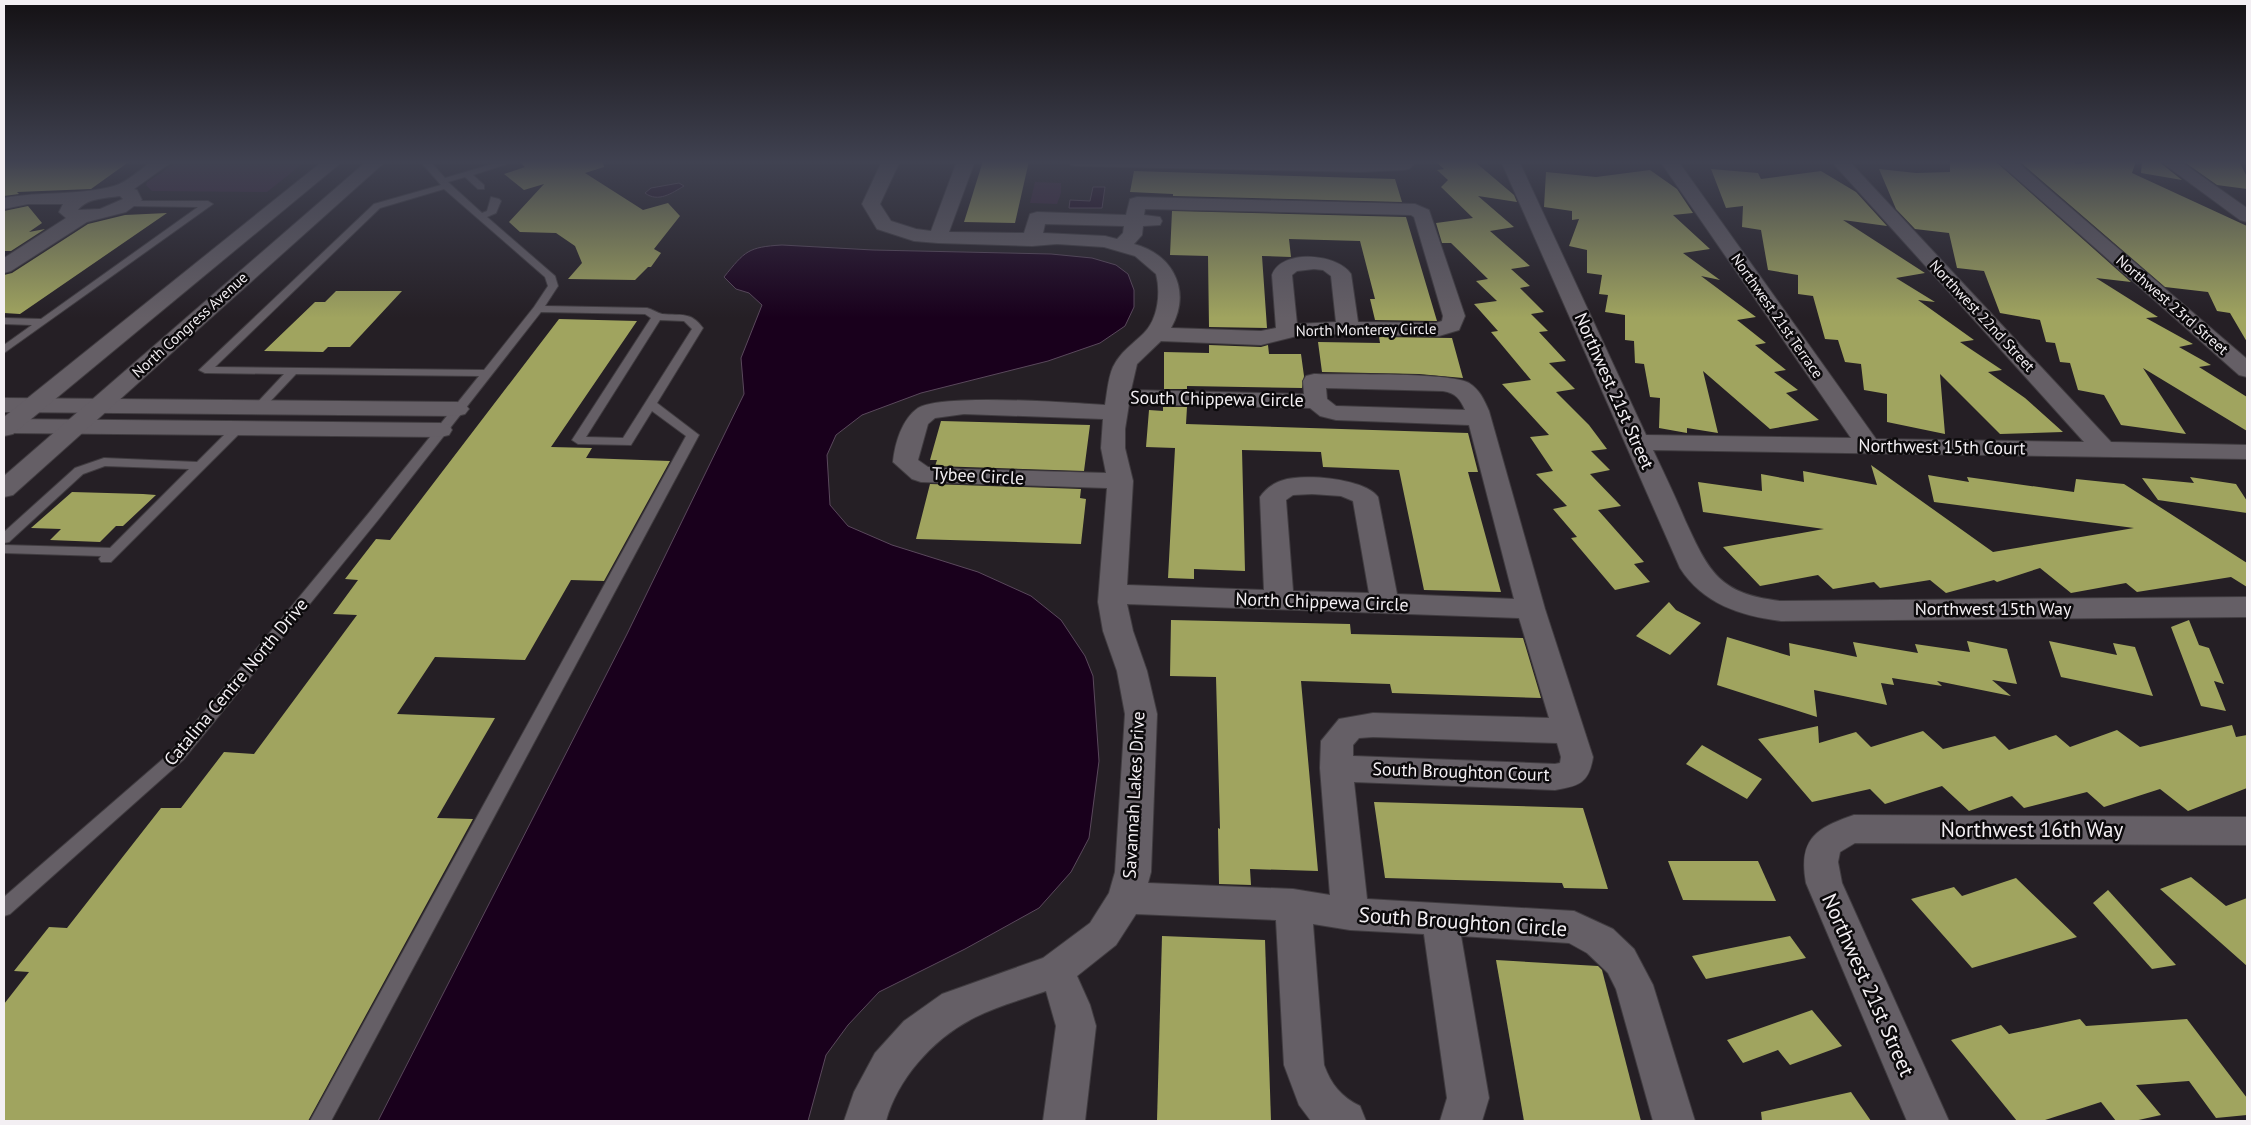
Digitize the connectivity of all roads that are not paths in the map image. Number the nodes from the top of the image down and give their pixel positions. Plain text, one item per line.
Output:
1 (70, 214) edge
2 (195, 214) edge
3 (269, 214) edge
4 (315, 214) edge
5 (370, 214) edge
6 (478, 214) edge
7 (489, 214) edge
8 (874, 214) edge
9 (947, 214) edge
10 (1277, 214) edge
11 (1421, 214) edge
12 (1534, 214) edge
13 (1706, 214) edge
14 (1888, 214) edge
15 (2067, 214) edge
16 (481, 216) junction
17 (1128, 232) junction
18 (938, 237) junction
19 (4, 267) edge
20 (538, 309) junction
21 (657, 317) junction
22 (4, 321) edge
23 (42, 322) junction
24 (1348, 328) junction
25 (1287, 332) junction
26 (1157, 334) junction
27 (4, 350) edge
28 (294, 370) junction
29 (2247, 370) edge
30 (487, 373) junction
31 (1316, 401) junction
32 (650, 404) junction
33 (1116, 404) junction
34 (32, 405) junction
35 (100, 405) junction
36 (260, 406) junction
37 (457, 409) junction
38 (1479, 418) junction
39 (5, 421) edge
40 (78, 425) junction
41 (239, 427) junction
42 (440, 430) junction
43 (1637, 442) junction
44 (1869, 446) junction
45 (2104, 449) junction
46 (2247, 452) edge
47 (201, 466) junction
48 (1120, 481) junction
49 (4, 489) edge
50 (4, 539) edge
51 (4, 549) edge
52 (1112, 594) junction
53 (1279, 601) junction
54 (1739, 603) joint
55 (1384, 605) junction
56 (2247, 607) edge
57 (1531, 609) junction
58 (1569, 731) junction
59 (1336, 768) junction
60 (2247, 831) edge
61 (1823, 847) joint
62 (1126, 898) junction
63 (1293, 905) junction
64 (4, 908) edge
65 (1350, 914) junction
66 (1440, 920) junction
67 (1056, 970) junction
68 (320, 1121) edge
69 (865, 1121) edge
70 (1064, 1121) edge
71 (1345, 1121) edge
72 (1461, 1121) edge
73 (1674, 1121) edge
74 (1928, 1121) edge

1 - 19 street
2 - 23 lane
3 - 34 street, North Congress Avenue
4 - 35 street, North Congress Avenue
5 - 28 lane
6 - 16 lane, Catalina Centre North Drive
7 - 16 lane
8 - 18 street, Savannah Lakes Drive
9 - 18 street
10 - 17 street, North Monterey Circle
11 - 24 street, North Monterey Circle
12 - 43 street, Northwest 21st Street
13 - 44 street, Northwest 21st Terrace
14 - 45 street, Northwest 22nd Street
15 - 29 street, Northwest 23rd Street
16 - 20 lane, Catalina Centre North Drive
17 - 18 street, Savannah Lakes Drive
17 - 26 street, Savannah Lakes Drive
20 - 21 lane
20 - 30 lane, Catalina Centre North Drive
21 - 32 lane
21 - 32 lane
22 - 23 lane
23 - 27 lane
24 - 25 street, North Monterey Circle
24 - 25 street
25 - 26 street, North Monterey Circle
26 - 33 street, Savannah Lakes Drive
28 - 30 lane
28 - 36 lane
30 - 37 lane, Catalina Centre North Drive
31 - 33 street, South Chippewa Circle
31 - 38 street, South Chippewa Circle
31 - 38 street, South Chippewa Circle
32 - 68 lane
33 - 48 street, Savannah Lakes Drive
33 - 48 street, Tybee Circle
34 - 35 street
34 - 39 street, North Congress Avenue
35 - 36 street
35 - 40 street, North Congress Avenue
36 - 37 street
36 - 41 street
37 - 42 lane, Catalina Centre North Drive
38 - 57 street, South Chippewa Circle
39 - 40 street
40 - 41 street
40 - 49 street, North Congress Avenue
41 - 42 street
41 - 47 lane
42 - 64 lane, Catalina Centre North Drive
43 - 44 street, Northwest 15th Court
43 - 54 street, Northwest 21st Street
44 - 45 street, Northwest 15th Court
45 - 46 street, Northwest 15th Court
47 - 50 lane
47 - 51 lane
48 - 52 street, Savannah Lakes Drive
52 - 53 street, North Chippewa Circle
52 - 62 street, Savannah Lakes Drive
53 - 55 street, North Chippewa Circle
53 - 55 street
54 - 56 street, Northwest 15th Way
55 - 57 street, North Chippewa Circle
57 - 58 street, South Broughton Court
58 - 59 street
58 - 59 street, South Broughton Court
59 - 65 street
60 - 61 street, Northwest 16th Way
61 - 74 street, Northwest 21st Street
62 - 63 street, South Broughton Circle
62 - 67 street, Savannah Lakes Drive
63 - 65 street, South Broughton Circle
63 - 71 street
65 - 66 street, South Broughton Circle
66 - 72 street
66 - 73 street, South Broughton Circle
67 - 69 street, Savannah Lakes Drive
67 - 70 street

